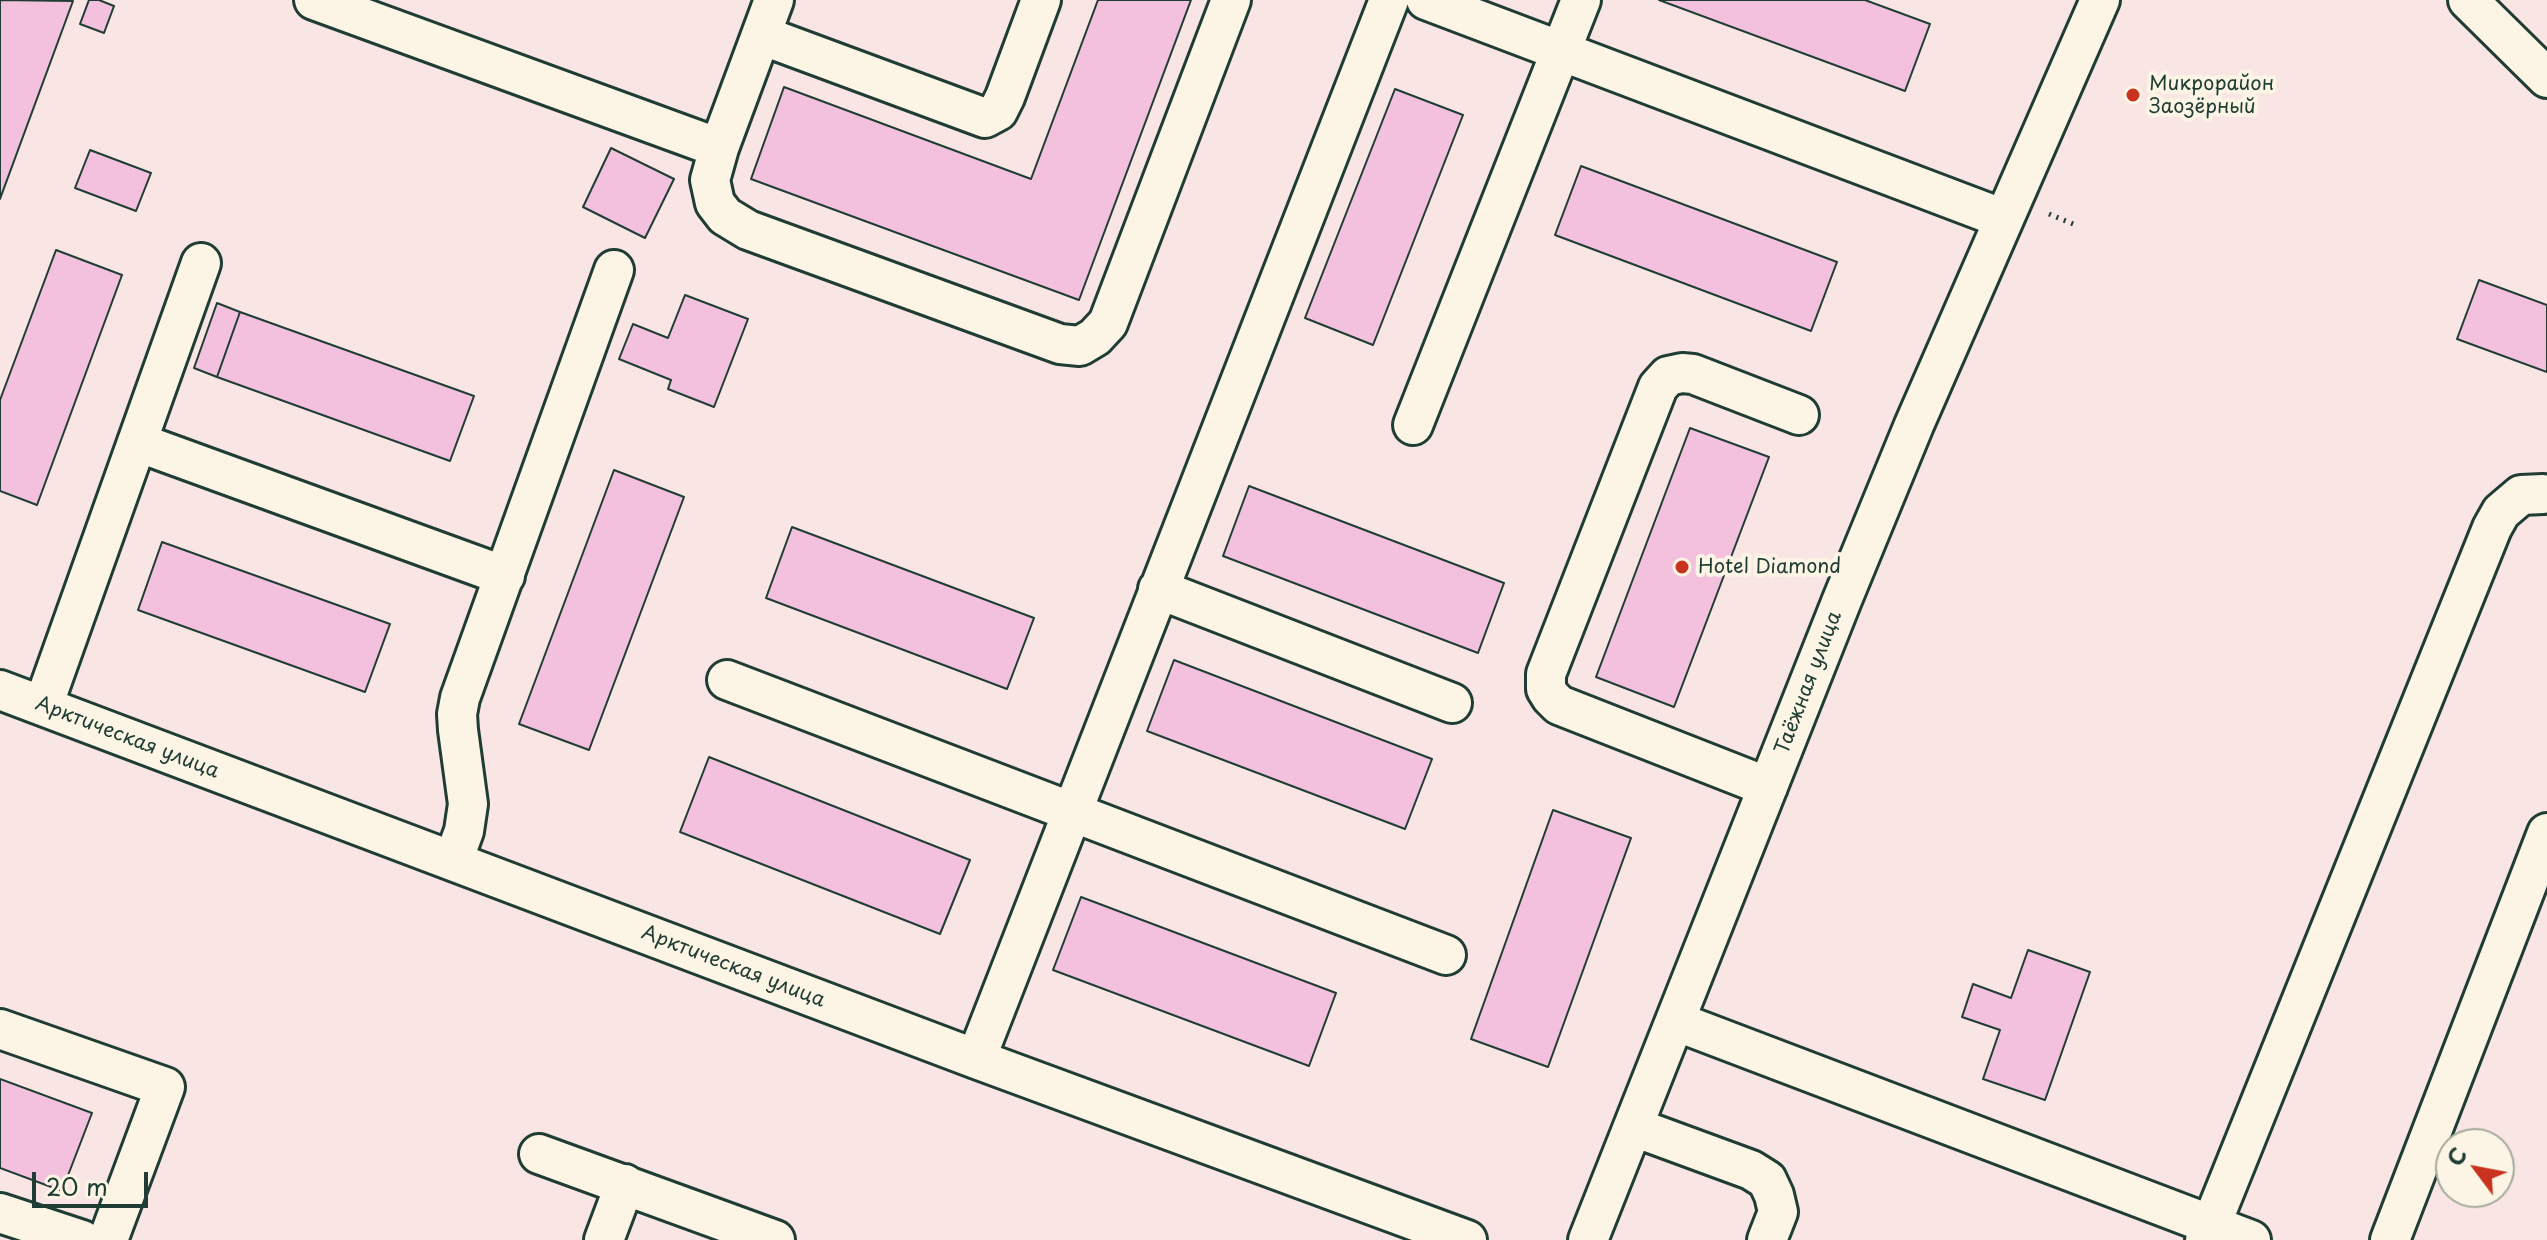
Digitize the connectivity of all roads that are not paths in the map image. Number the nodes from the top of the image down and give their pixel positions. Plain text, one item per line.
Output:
1 (314, 0) edge
2 (774, 0) edge
3 (1041, 0) edge
4 (1231, 0) edge
5 (1389, 0) edge
6 (1426, 0) edge
7 (1581, 0) edge
8 (2468, 0) edge
9 (2091, 3) edge
10 (761, 35) junction
11 (1560, 52) junction
12 (2547, 78) edge
13 (719, 148) junction
14 (2004, 219) junction
15 (201, 263) dead end
16 (614, 270) dead end
17 (1799, 415) dead end
18 (1413, 425) dead end
19 (137, 442) junction
20 (2546, 491) edge
21 (505, 576) junction
22 (1158, 589) junction
23 (727, 680) dead end
24 (0, 690) edge
25 (1452, 703) dead end
26 (43, 706) junction
27 (1768, 787) junction
28 (1072, 812) junction
29 (2547, 833) edge
30 (453, 861) junction
31 (1446, 955) dead end
32 (1675, 1021) junction
33 (0, 1029) edge
34 (976, 1059) junction
35 (1634, 1127) junction
36 (539, 1154) dead end
37 (625, 1184) junction
38 (0, 1213) edge
39 (2208, 1232) edge
40 (82, 1240) edge
41 (108, 1240) edge
42 (604, 1240) edge
43 (775, 1240) edge
44 (1467, 1240) edge
45 (1588, 1240) edge
46 (1767, 1240) edge
47 (2251, 1240) edge
48 (2390, 1240) edge

1 - 13 street
2 - 10 street
3 - 10 street
4 - 13 street
5 - 22 street
6 - 11 street
7 - 11 street
8 - 12 street
9 - 14 street, Таёжная улица
10 - 13 street
11 - 14 street
11 - 18 street
14 - 27 street, Таёжная улица
15 - 19 street
16 - 21 street
17 - 27 street
19 - 21 street
19 - 26 street
20 - 39 street
21 - 30 street
22 - 25 street
22 - 28 street
23 - 28 street
24 - 26 street, Арктическая улица
26 - 30 street, Арктическая улица
27 - 32 street, Таёжная улица
28 - 31 street
28 - 34 street
29 - 48 street
30 - 34 street, Арктическая улица
32 - 35 street, Таёжная улица
32 - 39 street
33 - 41 street
34 - 44 street, Арктическая улица
35 - 45 street, Таёжная улица
35 - 46 street
36 - 37 street
37 - 42 street
37 - 43 street
38 - 40 street
39 - 47 street

